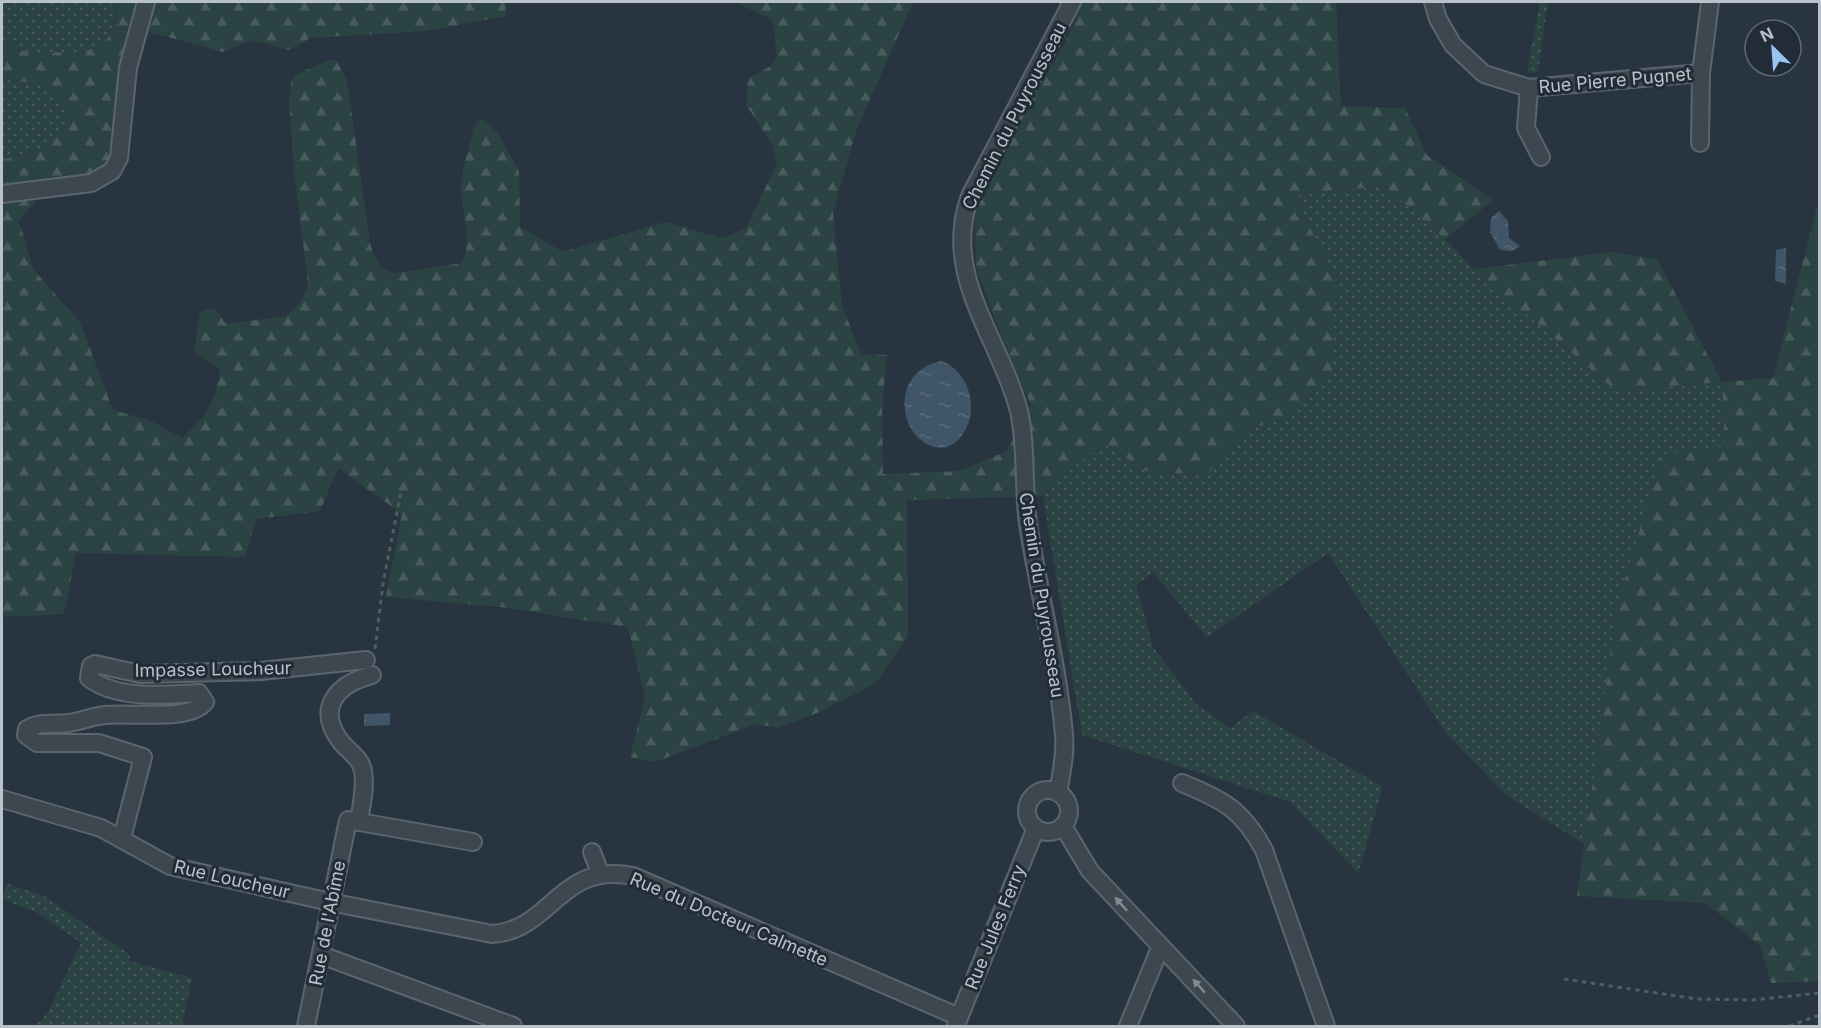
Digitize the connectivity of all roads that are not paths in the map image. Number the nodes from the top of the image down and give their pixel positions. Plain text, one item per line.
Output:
1 (146, 2) edge
2 (1072, 2) edge
3 (1433, 2) edge
4 (1710, 2) edge
5 (1701, 73) junction
6 (1529, 88) junction
7 (1700, 143) dead end
8 (1541, 157) dead end
9 (2, 194) edge
10 (369, 668) joint
11 (1182, 783) dead end
12 (1058, 793) junction
13 (2, 799) edge
14 (353, 821) junction
15 (1063, 826) junction
16 (1036, 828) junction
17 (122, 838) junction
18 (473, 842) dead end
19 (592, 852) dead end
20 (600, 873) junction
21 (330, 902) junction
22 (1160, 948) junction
23 (321, 955) junction
24 (957, 1022) edge
25 (306, 1026) edge
26 (513, 1026) edge
27 (1128, 1026) edge
28 (1236, 1026) edge
29 (1326, 1026) edge

1 - 9 street
2 - 12 street, Chemin du Puyrousseau
3 - 6 street, Rue Pierre Pugnet
4 - 5 street
5 - 6 street, Rue Pierre Pugnet
5 - 7 street
6 - 8 street, Rue Pierre Pugnet
10 - 14 street, Rue de l'Abîme
10 - 17 street, Impasse Loucheur
11 - 29 street
12 - 15 street
12 - 16 street
13 - 17 street, Rue Loucheur
14 - 18 street
14 - 21 street, Rue de l'Abîme
15 - 16 street
22 -> 15 street
16 - 24 street, Rue Jules Ferry
17 - 21 street, Rue Loucheur
19 - 20 street
20 - 21 street, Rue du Docteur Calmette
20 - 24 street, Rue du Docteur Calmette
21 - 23 street, Rue de l'Abîme
22 - 27 street
28 -> 22 street
23 - 25 street, Rue de l'Abîme
23 - 26 street

